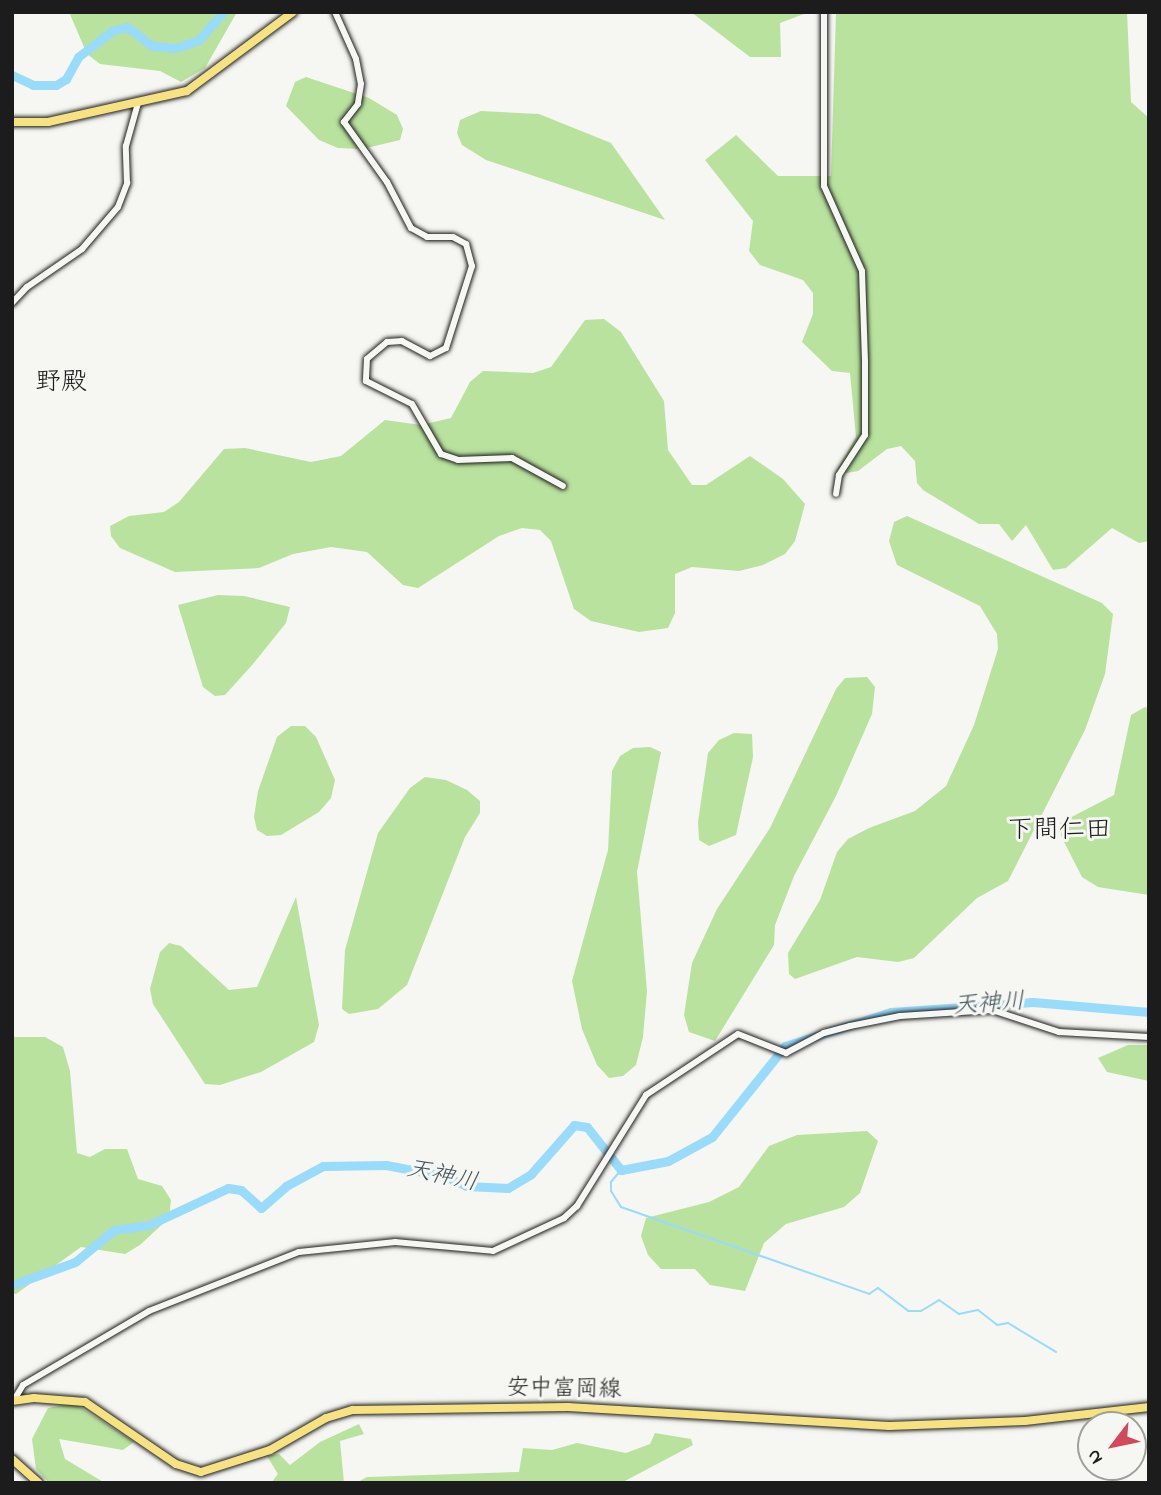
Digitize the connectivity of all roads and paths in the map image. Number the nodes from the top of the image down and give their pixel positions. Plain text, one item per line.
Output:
1 (293, 12) edge
2 (335, 12) edge
3 (824, 12) edge
4 (138, 103) junction
5 (12, 122) edge
6 (12, 303) edge
7 (563, 486) dead end
8 (836, 494) dead end
9 (1149, 1037) edge
10 (13, 1400) edge
11 (1149, 1407) edge
12 (12, 1459) edge
13 (39, 1483) edge

1 - 4 main road
2 - 7 street
3 - 8 street
4 - 5 main road
4 - 6 street
9 - 10 street
10 - 11 main road, 安中富岡線
12 - 13 main road

